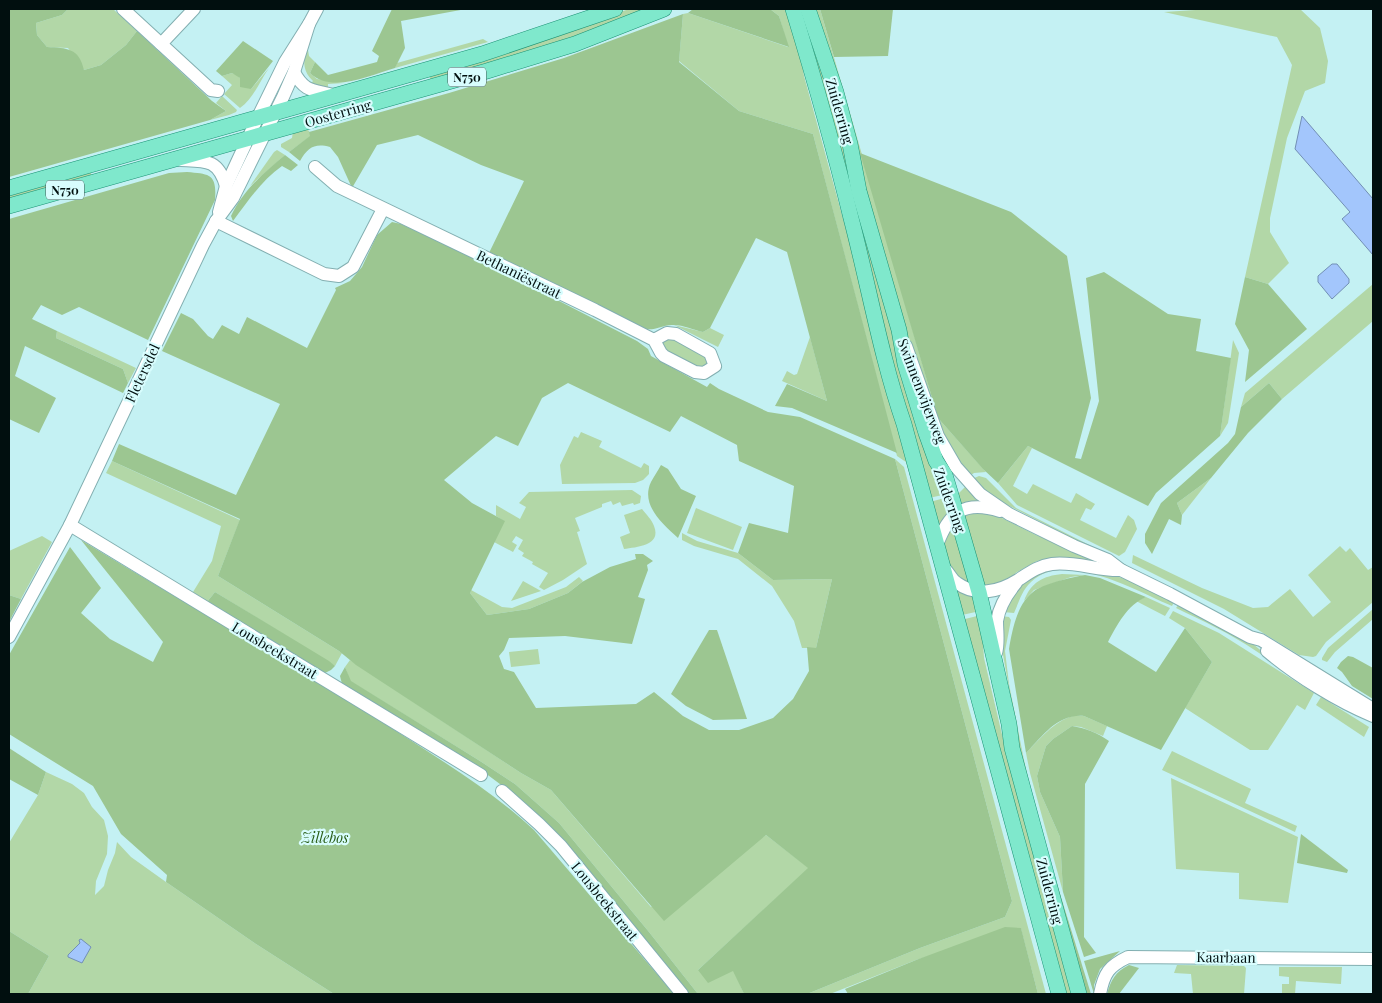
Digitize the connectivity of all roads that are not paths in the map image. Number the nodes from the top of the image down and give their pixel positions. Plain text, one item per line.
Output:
1 (123, 9) edge
2 (194, 9) edge
3 (317, 9) edge
4 (615, 9) edge
5 (664, 9) edge
6 (793, 9) edge
7 (808, 9) edge
8 (309, 24) junction
9 (161, 44) junction
10 (294, 72) junction
11 (218, 91) dead end
12 (337, 96) junction
13 (274, 113) junction
14 (257, 119) junction
15 (265, 134) junction
16 (248, 138) junction
17 (174, 160) junction
18 (315, 167) dead end
19 (226, 186) junction
20 (9, 188) edge
21 (9, 206) edge
22 (383, 209) junction
23 (216, 221) junction
24 (899, 330) junction
25 (654, 340) junction
26 (957, 513) junction
27 (1009, 514) junction
28 (70, 526) junction
29 (937, 545) junction
30 (943, 567) junction
31 (1121, 570) junction
32 (1017, 581) junction
33 (979, 592) junction
34 (9, 637) edge
35 (1250, 637) junction
36 (994, 658) junction
37 (1373, 709) edge
38 (1373, 716) edge
39 (481, 775) dead end
40 (502, 791) dead end
41 (1373, 959) edge
42 (682, 994) edge
43 (1059, 994) edge
44 (1078, 994) edge
45 (1100, 994) edge

1 - 9 street
2 - 9 street
3 - 8 street, Fletersdel
4 - 12 main road, Oosterring / N750
5 - 15 main road, Oosterring / N750
6 - 29 main road, Zuiderring
7 - 24 main road, Zuiderring
8 - 10 street, Fletersdel
8 - 14 street, Fletersdel
9 - 11 street
10 - 12 street
10 - 13 street, Fletersdel
12 - 13 main road, Oosterring / N750
13 - 14 main road, Oosterring / N750
13 - 15 street, Fletersdel
14 - 16 street, Fletersdel
14 - 20 main road, Oosterring / N750
15 - 16 main road, Oosterring / N750
15 - 23 street, Fletersdel
16 - 17 main road, Oosterring / N750
16 - 19 street, Fletersdel
17 - 19 street
17 - 21 main road, Oosterring / N750
18 - 22 street, Bethaniëstraat
19 - 23 street, Fletersdel
22 - 23 street
22 - 25 street, Bethaniëstraat
23 - 28 street, Fletersdel
24 - 26 main road, Zuiderring
24 - 27 street, Swinnenwijerweg
25 - 25 street, Bethaniëstraat
26 - 27 street, Swinnenwijerweg
26 - 29 street
26 - 33 main road, Zuiderring
27 - 31 street, Swinnenwijerweg
28 - 34 street, Fletersdel
28 - 39 street, Lousbeekstraat
29 - 30 main road, Zuiderring
30 - 33 street
30 - 43 main road, Zuiderring
31 - 32 street, Swinnenwijerweg
31 - 35 street, Swinnenwijerweg
32 - 33 street, Swinnenwijerweg
32 - 36 street, Swinnenwijerweg
33 - 36 main road, Zuiderring
35 - 37 street, Swinnenwijerweg
35 - 38 street, Swinnenwijerweg
36 - 44 main road, Zuiderring
40 - 42 street, Lousbeekstraat
41 - 45 street, Kaarbaan

